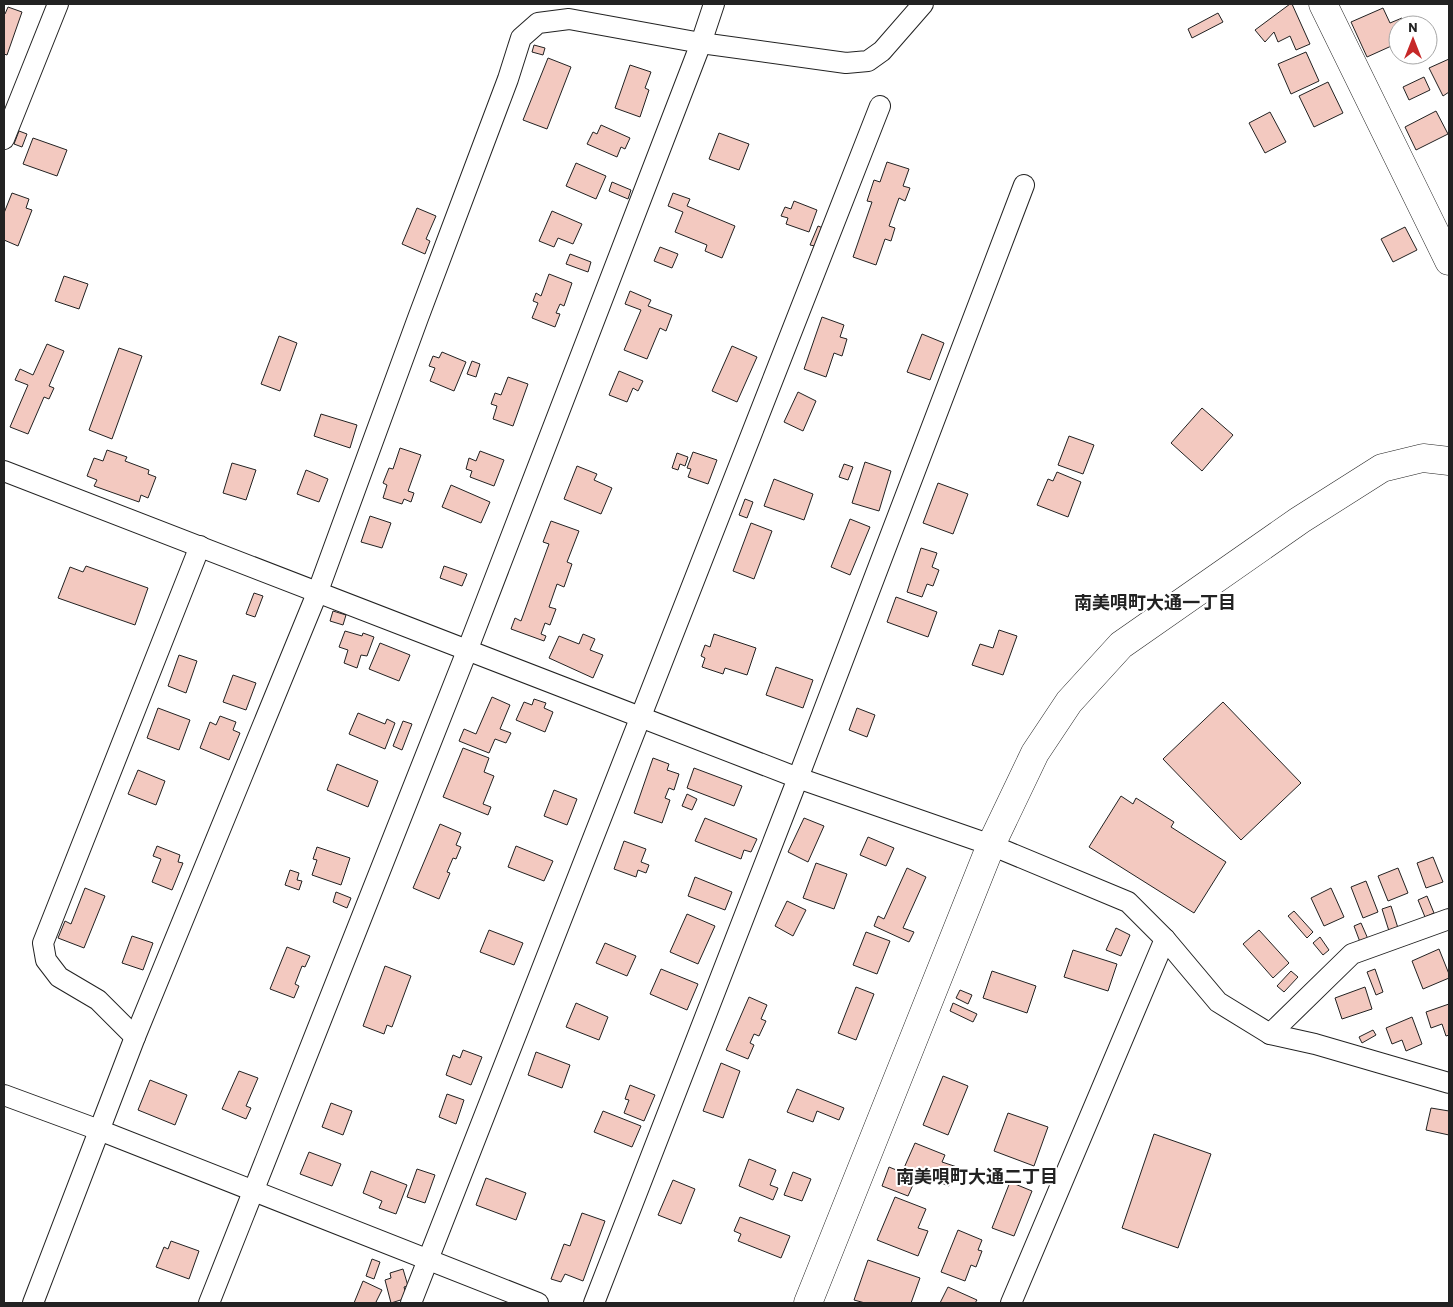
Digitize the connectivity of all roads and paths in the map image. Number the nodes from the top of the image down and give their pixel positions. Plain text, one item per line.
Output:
1 (58, 4) edge
2 (714, 4) edge
3 (923, 4) edge
4 (1323, 4) edge
5 (701, 43) junction
6 (880, 106) dead end
7 (4, 139) edge
8 (1024, 185) dead end
9 (1449, 261) edge
10 (1449, 461) edge
11 (4, 471) edge
12 (200, 546) junction
13 (318, 591) junction
14 (467, 651) junction
15 (640, 717) junction
16 (798, 778) junction
17 (991, 845) junction
18 (1449, 919) edge
19 (1165, 939) junction
20 (1270, 1034) junction
21 (135, 1037) junction
22 (1449, 1083) edge
23 (4, 1094) edge
24 (100, 1130) junction
25 (252, 1191) junction
26 (428, 1260) junction
27 (33, 1303) edge
28 (208, 1303) edge
29 (411, 1303) edge
30 (538, 1303) edge
31 (594, 1303) edge
32 (808, 1303) edge
33 (1011, 1303) edge

1 - 7 street
2 - 5 street
3 - 5 street
4 - 9 street
5 - 13 street
5 - 14 street
6 - 15 street
8 - 16 street
10 - 17 street
11 - 12 street
12 - 13 street
12 - 21 street
13 - 14 street
13 - 21 street
14 - 15 street
14 - 25 street
15 - 16 street
15 - 26 street
16 - 17 street
16 - 31 street
17 - 19 street
17 - 32 street
18 - 20 street
19 - 20 street
19 - 33 street
20 - 22 street
21 - 24 street
23 - 24 street
24 - 25 street
24 - 27 street
25 - 26 street
25 - 28 street
26 - 29 street
26 - 30 street

